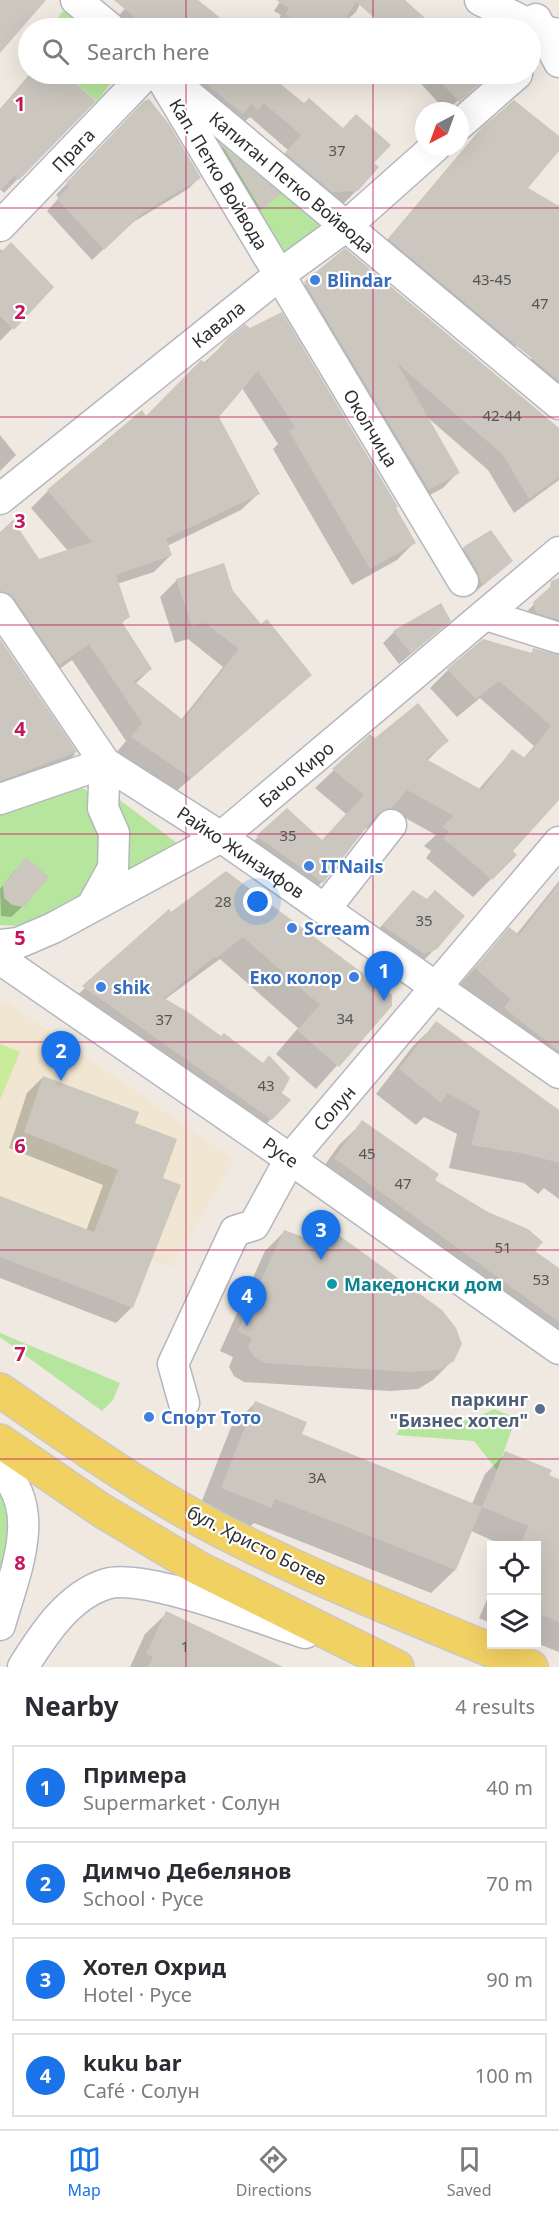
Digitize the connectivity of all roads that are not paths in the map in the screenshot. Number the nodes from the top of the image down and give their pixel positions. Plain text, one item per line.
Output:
1 (76, 0) edge
2 (480, 0) edge
3 (527, 0) edge
4 (98, 18) edge
5 (509, 18) edge
6 (535, 18) edge
7 (544, 40) edge
8 (559, 62) edge
9 (136, 84) edge
10 (165, 84) edge
11 (176, 84) edge
12 (506, 84) edge
13 (469, 116) edge
14 (425, 156) edge
15 (0, 226) edge
16 (345, 227) junction
17 (278, 276) junction
18 (559, 404) edge
19 (0, 500) edge
20 (559, 552) edge
21 (463, 581) dead end
22 (0, 608) edge
23 (486, 615) junction
24 (559, 638) edge
25 (105, 763) junction
26 (50, 782) junction
27 (0, 799) edge
28 (103, 808) junction
29 (391, 825) dead end
30 (221, 837) junction
31 (559, 843) edge
32 (92, 906) junction
33 (341, 912) junction
34 (0, 945) edge
35 (0, 958) edge
36 (438, 987) junction
37 (559, 1072) edge
38 (290, 1159) junction
39 (559, 1349) edge
40 (0, 1390) edge
41 (184, 1403) dead end
42 (0, 1441) edge
43 (0, 1469) edge
44 (0, 1625) edge
45 (385, 1661) edge
46 (23, 1667) edge
47 (531, 1667) edge

1 - 4 street
2 - 5 street
3 - 6 street
7 - 8 street
9 - 15 street, Прага
10 - 17 street, Кап. Петко Войвода
11 - 16 street, Капитан Петко Войвода
12 - 13 street
14 - 16 street, Кавала
16 - 17 street, Кавала
16 - 18 street, Капитан Петко Войвода
17 - 19 street, Кавала
17 - 21 street, Околчица
20 - 23 street, Бачо Киро
22 - 25 street, Райко Жинзифов
23 - 24 street
23 - 30 street, Бачо Киро
25 - 26 street
25 - 28 street
25 - 30 street, Райко Жинзифов
26 - 27 street
26 - 28 street
28 - 32 street
29 - 33 street
30 - 32 street, Бачо Киро
30 - 33 street, Райко Жинзифов
31 - 36 street, Солун
32 - 34 street, Бачо Киро
33 - 36 street, Райко Жинзифов
35 - 38 street, Русе
36 - 37 street, Райко Жинзифов
36 - 38 street, Солун
38 - 39 street, Русе
38 - 41 street, Солун
40 - 47 main road, бул. Христо Ботев
42 - 45 main road
43 - 44 street
45 - 46 street

